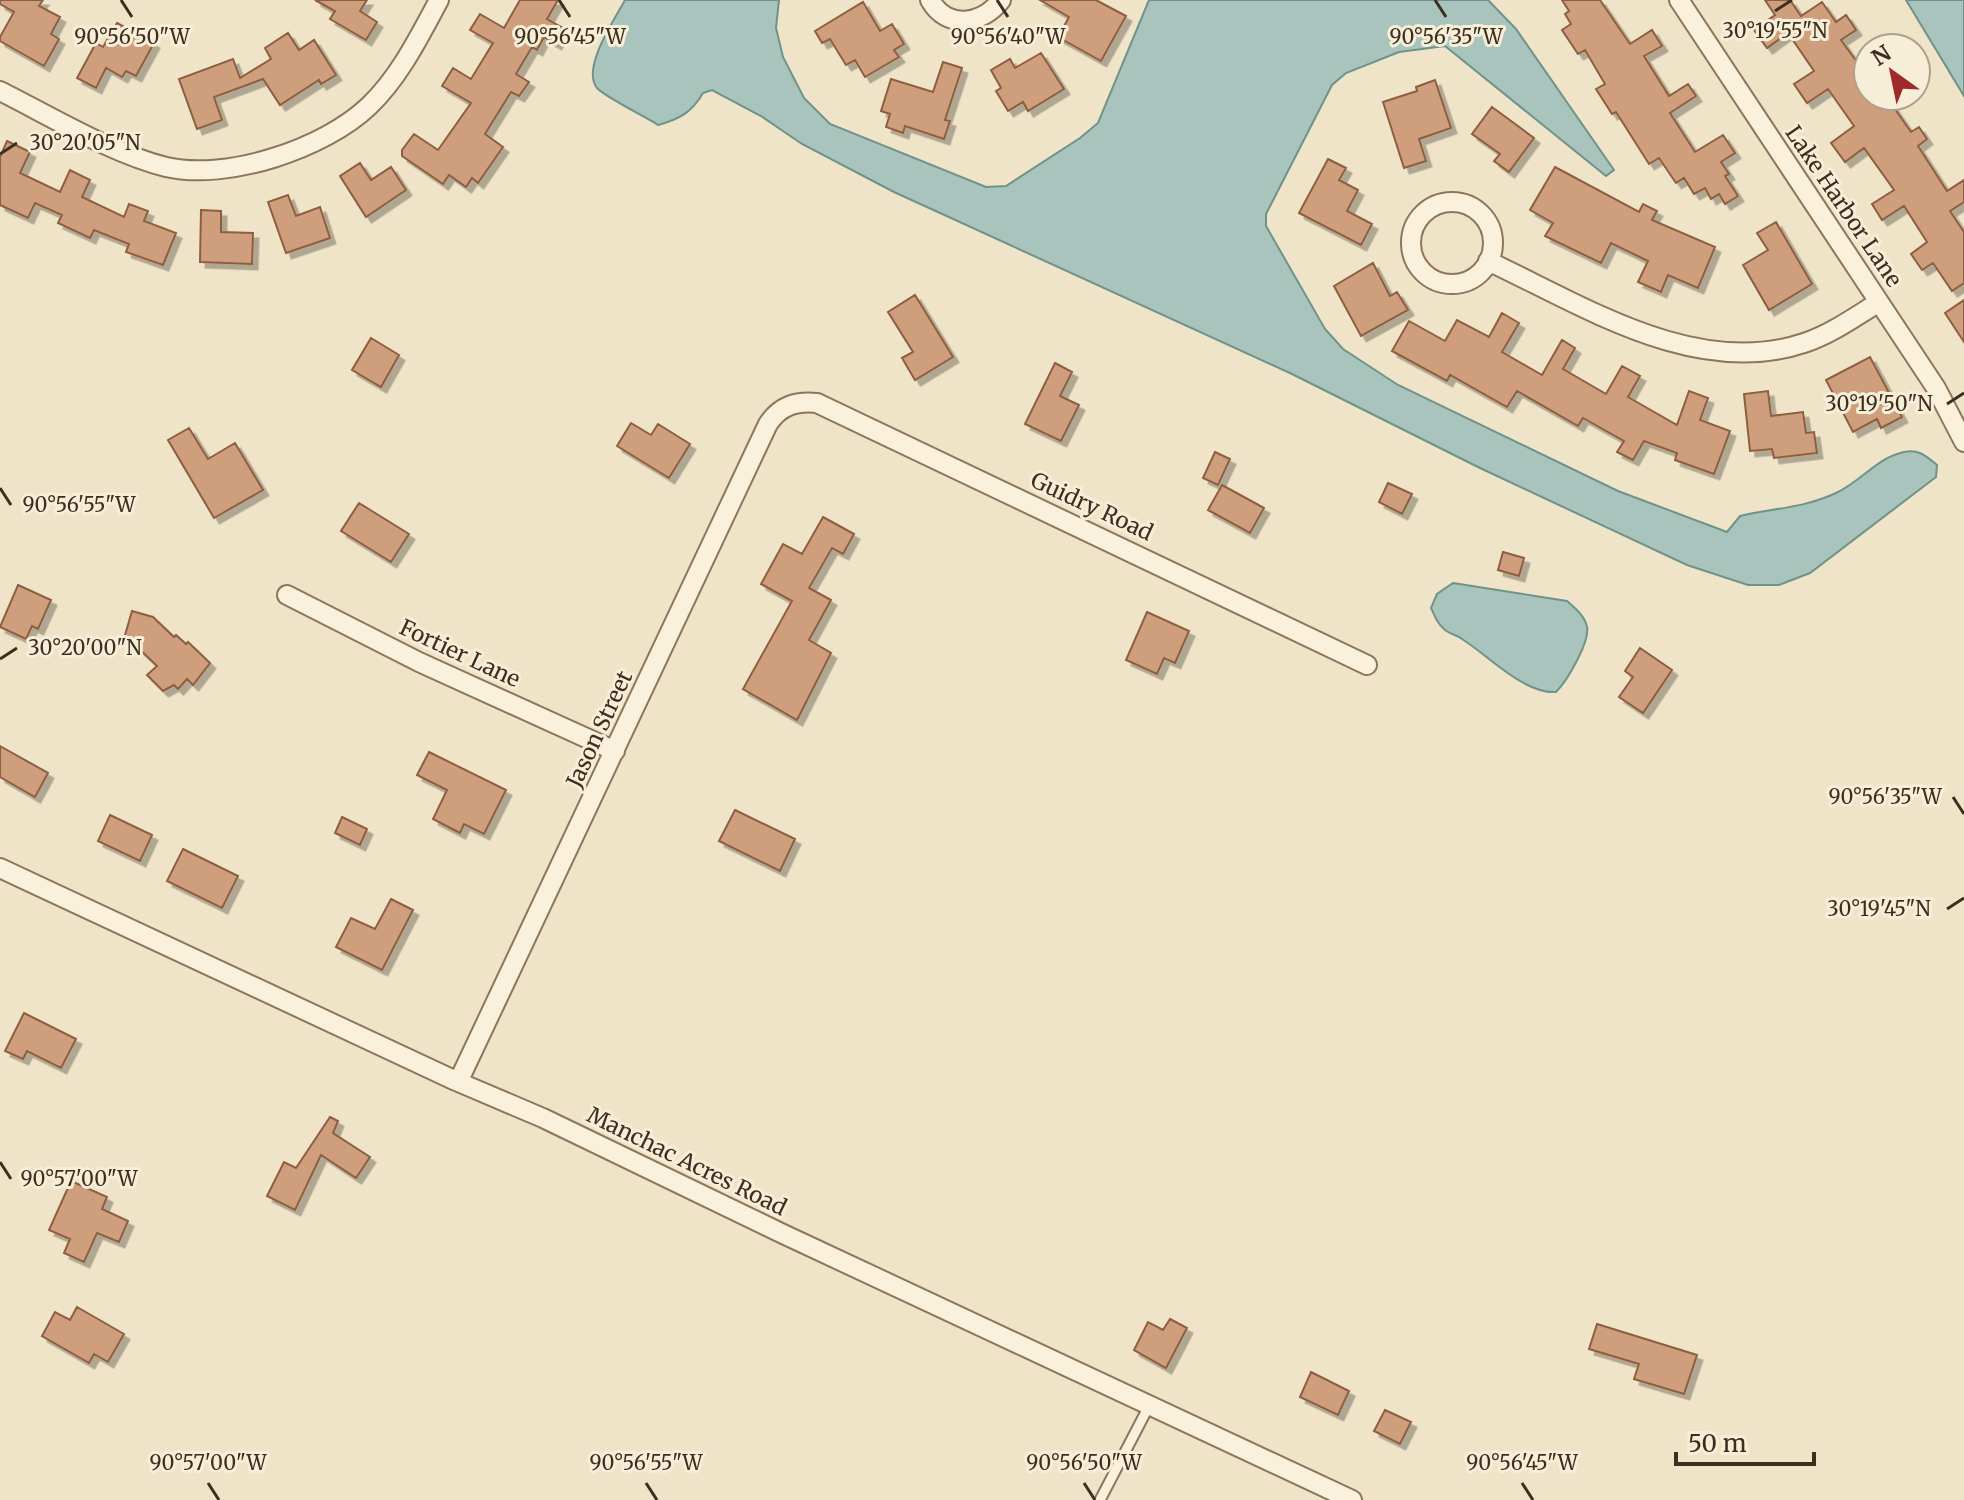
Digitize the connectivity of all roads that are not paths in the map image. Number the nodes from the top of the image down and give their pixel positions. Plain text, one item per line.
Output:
1 (439, 0) edge
2 (930, 0) edge
3 (1001, 0) edge
4 (1679, 0) edge
5 (0, 91) edge
6 (1488, 261) junction
7 (1879, 302) junction
8 (793, 404) joint
9 (1964, 442) edge
10 (287, 595) dead end
11 (1367, 665) dead end
12 (615, 751) junction
13 (0, 868) edge
14 (456, 1081) junction
15 (1149, 1406) junction
16 (1100, 1500) edge
17 (1352, 1500) edge

1 - 5 street
2 - 3 street
4 - 7 street, Lake Harbor Lane
6 - 6 street
6 - 7 street
7 - 9 street, Lake Harbor Lane
8 - 11 street, Guidry Road
8 - 12 street, Jason Street
10 - 12 street, Fortier Lane
12 - 14 street, Jason Street
13 - 14 street, Manchac Acres Road
14 - 15 street, Manchac Acres Road
15 - 16 lane
15 - 17 street, Manchac Acres Road

